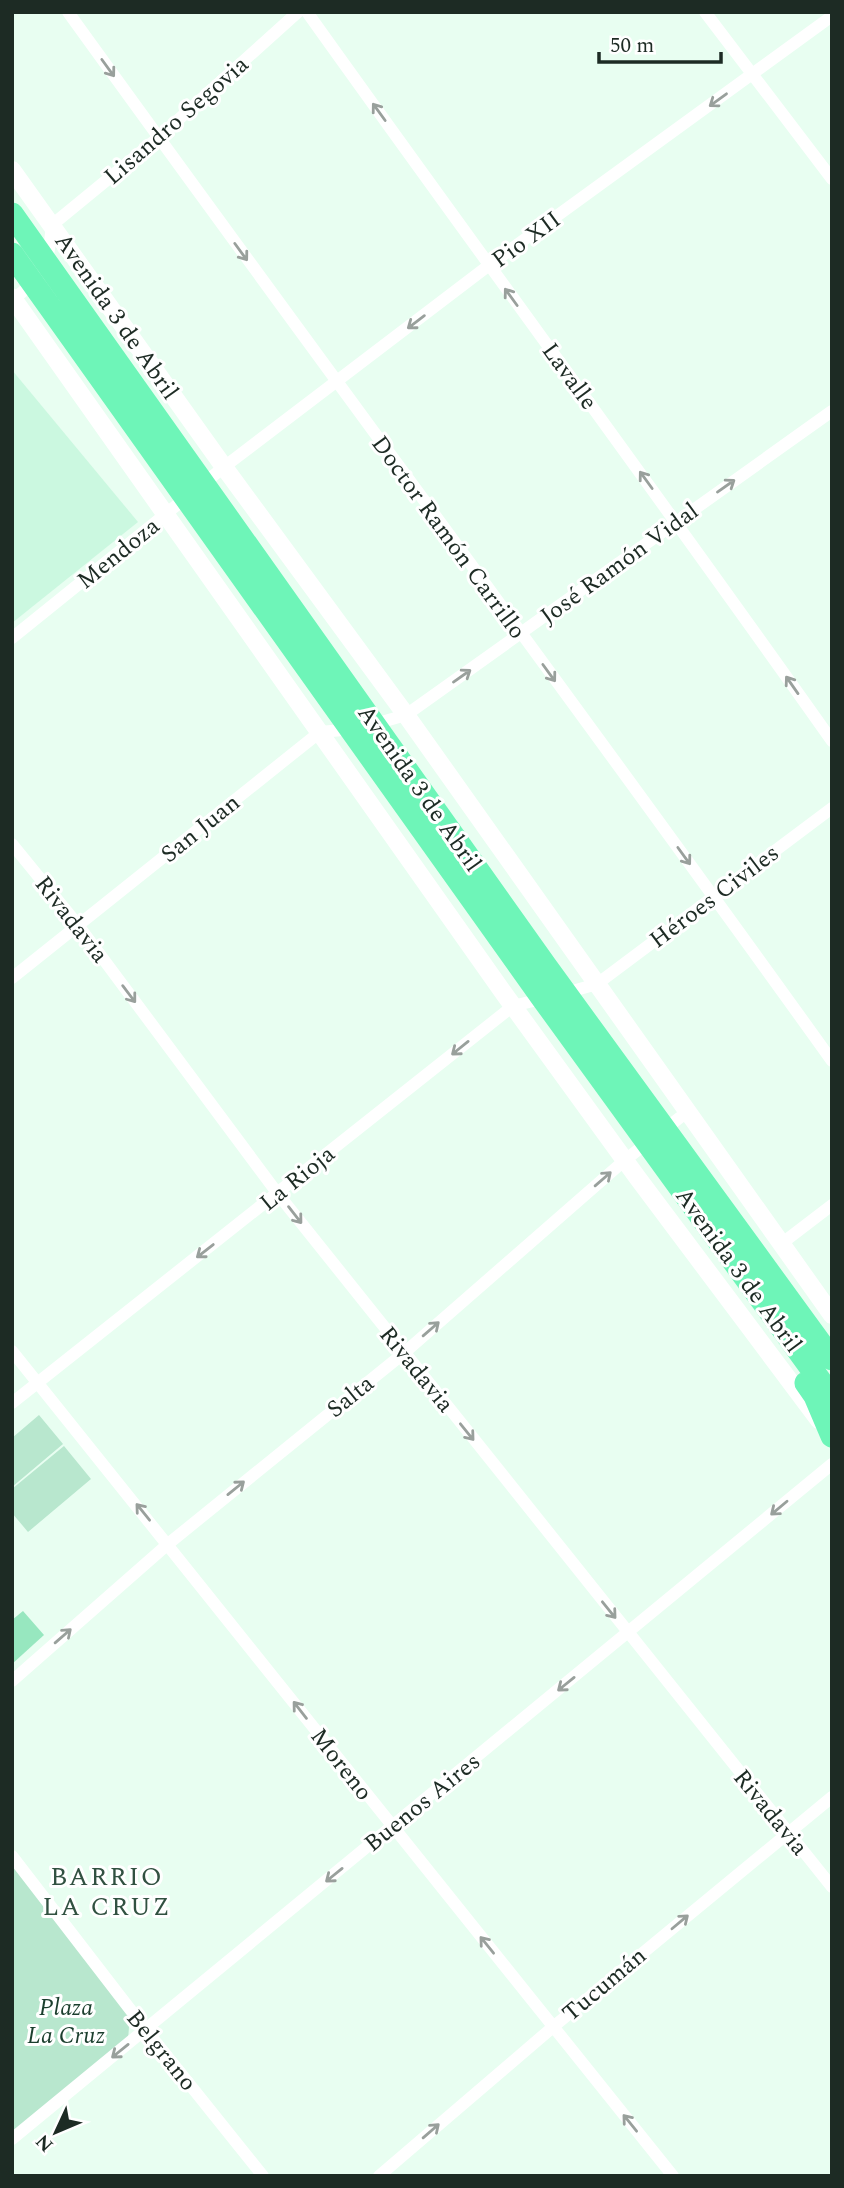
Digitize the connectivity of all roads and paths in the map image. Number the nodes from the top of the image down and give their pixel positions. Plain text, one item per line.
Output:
1 (68, 12) edge
2 (298, 12) edge
3 (307, 12) edge
4 (705, 12) edge
5 (832, 16) edge
6 (752, 75) junction
7 (158, 138) junction
8 (12, 170) edge
9 (832, 179) edge
10 (12, 214) edge
11 (52, 225) junction
12 (12, 254) edge
13 (48, 263) junction
14 (488, 266) junction
15 (34, 284) junction
16 (13, 299) edge
17 (336, 383) junction
18 (832, 411) edge
19 (224, 467) junction
20 (194, 491) junction
21 (166, 514) junction
22 (677, 520) junction
23 (521, 635) junction
24 (12, 638) edge
25 (406, 715) junction
26 (376, 724) junction
27 (351, 729) junction
28 (320, 733) junction
29 (832, 741) edge
30 (832, 808) edge
31 (12, 844) edge
32 (714, 896) junction
33 (78, 925) junction
34 (12, 978) edge
35 (597, 984) junction
36 (567, 993) junction
37 (542, 999) junction
38 (513, 1006) junction
39 (832, 1061) edge
40 (687, 1112) junction
41 (657, 1136) junction
42 (625, 1160) junction
43 (278, 1194) junction
44 (832, 1205) edge
45 (714, 1216) junction
46 (781, 1244) junction
47 (832, 1315) edge
48 (832, 1334) edge
49 (12, 1352) edge
50 (404, 1353) junction
51 (832, 1359) edge
52 (37, 1383) junction
53 (832, 1396) edge
54 (12, 1403) edge
55 (832, 1437) edge
56 (832, 1464) edge
57 (168, 1544) junction
58 (628, 1633) junction
59 (12, 1681) edge
60 (832, 1797) edge
61 (392, 1828) junction
62 (788, 1832) junction
63 (12, 1856) edge
64 (832, 1887) edge
65 (553, 2027) junction
66 (146, 2030) junction
67 (12, 2139) edge
68 (264, 2176) edge
69 (379, 2176) edge
70 (673, 2176) edge

1 -> 7 street, Doctor Ramón Carrillo
2 - 7 street, Lisandro Segovia
14 -> 3 street, Lavalle
4 - 6 street
5 - 6 street, Pio XII
6 - 9 street
6 -> 14 street, Pio XII
7 - 11 street, Lisandro Segovia
7 -> 17 street, Doctor Ramón Carrillo
8 - 11 main road, Avenida 3 de Abril
10 - 13 highway, Avenida 3 de Abril
11 - 13 street
11 - 19 main road, Avenida 3 de Abril
12 - 15 highway, Avenida 3 de Abril
13 - 15 street
13 - 20 highway, Avenida 3 de Abril
14 -> 17 street, Pio XII
22 -> 14 street, Lavalle
15 - 16 street
15 - 20 highway, Avenida 3 de Abril
16 - 21 main road, Avenida 3 de Abril
17 - 19 street, Pio XII
17 - 23 street, Doctor Ramón Carrillo
22 -> 18 street, José Ramón Vidal
19 - 20 street, Mendoza
19 - 25 main road, Avenida 3 de Abril
20 - 21 street, Mendoza
20 - 26 highway, Avenida 3 de Abril
20 - 27 highway, Avenida 3 de Abril
21 - 24 street, Mendoza
21 - 28 main road, Avenida 3 de Abril
22 - 23 street, José Ramón Vidal
29 -> 22 street, Lavalle
25 -> 23 street, José Ramón Vidal
23 -> 32 street, Doctor Ramón Carrillo
25 - 26 street
25 - 35 main road, Avenida 3 de Abril
26 - 27 street
26 - 36 highway, Avenida 3 de Abril
27 - 28 street
27 - 37 highway, Avenida 3 de Abril
28 - 33 street, San Juan
28 - 38 main road, Avenida 3 de Abril
30 - 32 street, Héroes Civiles
31 - 33 street, Rivadavia
32 - 35 street, Héroes Civiles
32 - 39 street, Doctor Ramón Carrillo
33 - 34 street, San Juan
33 -> 43 street, Rivadavia
35 - 36 street, La Rioja
35 - 40 main road, Avenida 3 de Abril
36 - 37 street, La Rioja
36 - 41 highway, Avenida 3 de Abril
37 - 38 street, La Rioja
37 - 41 highway, Avenida 3 de Abril
38 - 42 main road, Avenida 3 de Abril
38 -> 43 street, La Rioja
40 - 41 street, Salta
40 - 46 main road, Avenida 3 de Abril
41 - 42 street, Salta
41 - 45 highway, Avenida 3 de Abril
50 -> 42 street, Salta
42 - 55 main road, Avenida 3 de Abril
43 -> 50 street, Rivadavia
43 -> 52 street, La Rioja
44 - 46 street
45 - 48 highway
45 - 51 highway, Avenida 3 de Abril
45 - 53 highway, Avenida 3 de Abril
45 - 55 highway
46 - 47 main road, Avenida 3 de Abril
49 - 52 street, Moreno
57 -> 50 street, Salta
50 -> 58 street, Rivadavia
52 - 54 street, La Rioja
57 -> 52 street, Moreno
56 -> 58 street, Buenos Aires
59 -> 57 street, Salta
61 -> 57 street, Moreno
58 -> 61 street, Buenos Aires
58 - 62 street, Rivadavia
60 - 62 street, Tucumán
65 -> 61 street, Moreno
61 -> 66 street, Buenos Aires
62 - 64 street, Rivadavia
65 -> 62 street, Tucumán
63 - 66 street, Belgrano
69 -> 65 street, Tucumán
70 -> 65 street, Moreno
66 -> 67 street, Buenos Aires
66 - 68 street, Belgrano

